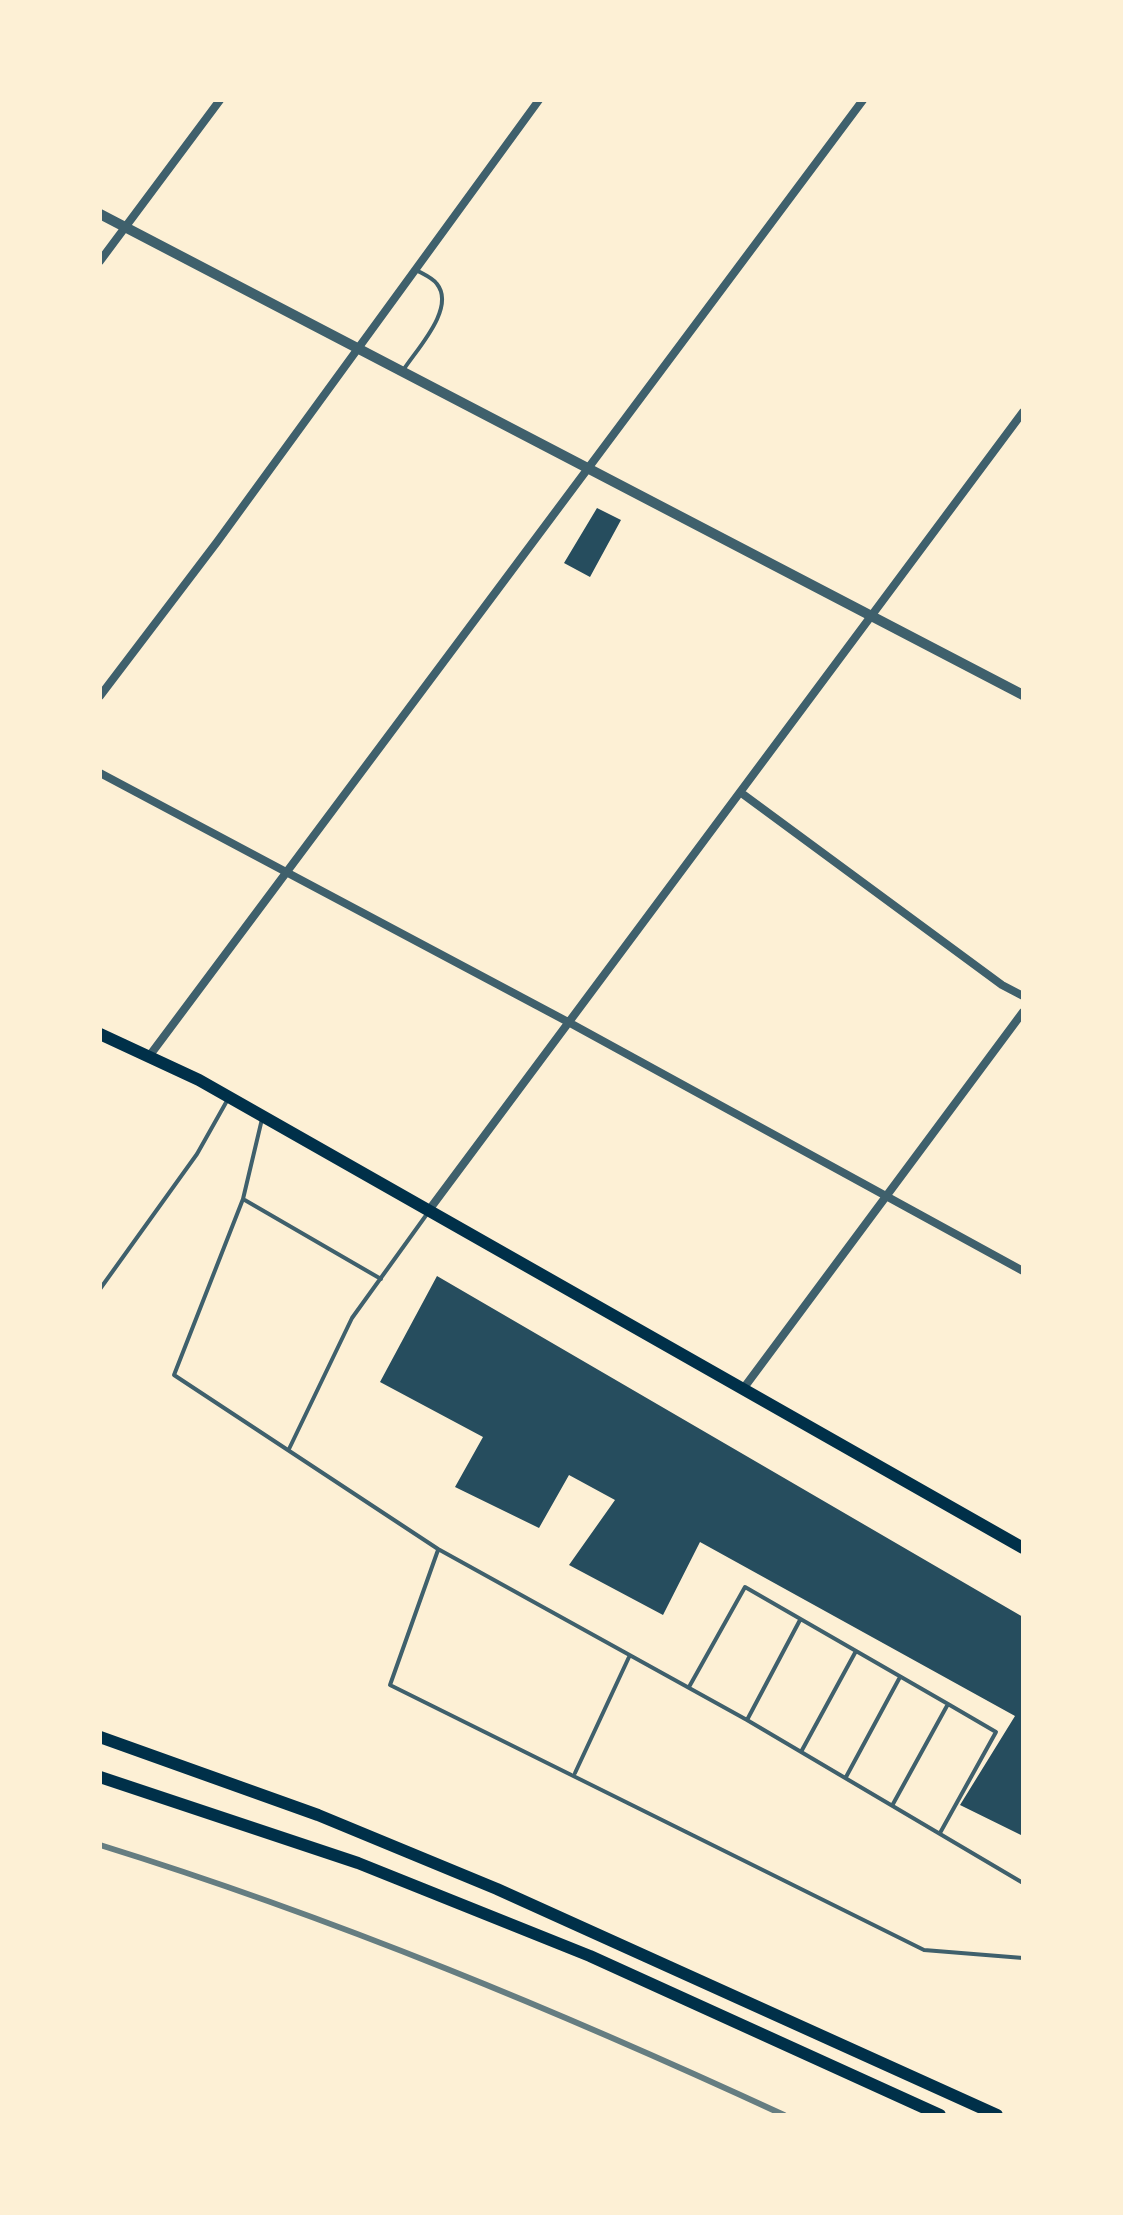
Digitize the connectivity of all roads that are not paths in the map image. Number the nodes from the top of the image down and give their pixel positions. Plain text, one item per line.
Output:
1 (220, 100) edge
2 (539, 100) edge
3 (863, 100) edge
4 (100, 214) edge
5 (126, 227) junction
6 (100, 261) edge
7 (414, 268) junction
8 (356, 347) junction
9 (403, 371) junction
10 (1023, 412) edge
11 (587, 467) junction
12 (872, 616) junction
13 (1023, 695) edge
14 (100, 696) edge
15 (100, 773) edge
16 (740, 792) junction
17 (286, 870) junction
18 (1023, 996) edge
19 (1023, 1012) edge
20 (570, 1023) junction
21 (100, 1034) edge
22 (150, 1055) junction
23 (229, 1097) junction
24 (263, 1116) junction
25 (886, 1197) junction
26 (243, 1199) junction
27 (429, 1210) junction
28 (1023, 1271) edge
29 (381, 1279) junction
30 (100, 1289) edge
31 (743, 1389) junction
32 (289, 1449) junction
33 (1023, 1548) edge
34 (438, 1549) junction
35 (801, 1619) junction
36 (856, 1651) junction
37 (629, 1657) junction
38 (900, 1676) junction
39 (689, 1687) junction
40 (948, 1704) junction
41 (747, 1720) junction
42 (100, 1737) edge
43 (801, 1752) junction
44 (575, 1773) junction
45 (100, 1777) edge
46 (846, 1777) junction
47 (893, 1804) junction
48 (940, 1833) junction
49 (1023, 1883) edge
50 (1023, 1958) edge
51 (940, 2115) edge
52 (997, 2115) edge

1 - 5 street
2 - 7 street
3 - 11 street
4 - 5 street
5 - 6 street
5 - 8 street
7 - 8 street
7 - 9 lane
8 - 9 street
8 - 14 street
9 - 11 street
10 - 12 street
11 - 12 street
11 - 17 street
12 - 13 street
12 - 16 street
15 - 17 street
16 - 18 street
16 - 20 street
17 - 20 street
17 - 22 street
19 - 25 street
20 - 25 street
20 - 27 street
21 - 22 main road
22 - 23 main road
23 - 24 main road
23 - 30 lane
24 - 26 lane
24 - 27 main road
25 - 28 street
25 - 31 street
26 - 29 lane
26 - 32 lane
27 - 29 lane
27 - 31 main road
29 - 32 lane
31 - 33 main road
32 - 34 lane
34 - 37 lane
34 - 44 lane
35 - 36 lane
35 - 39 lane
35 - 41 lane
36 - 38 lane
36 - 43 lane
37 - 39 lane
37 - 44 lane
38 - 40 lane
38 - 46 lane
39 - 41 lane
40 - 47 lane
40 - 48 lane
41 - 43 lane
42 - 52 main road
43 - 46 lane
44 - 50 lane
45 - 51 main road
46 - 47 lane
47 - 48 lane
48 - 49 lane

